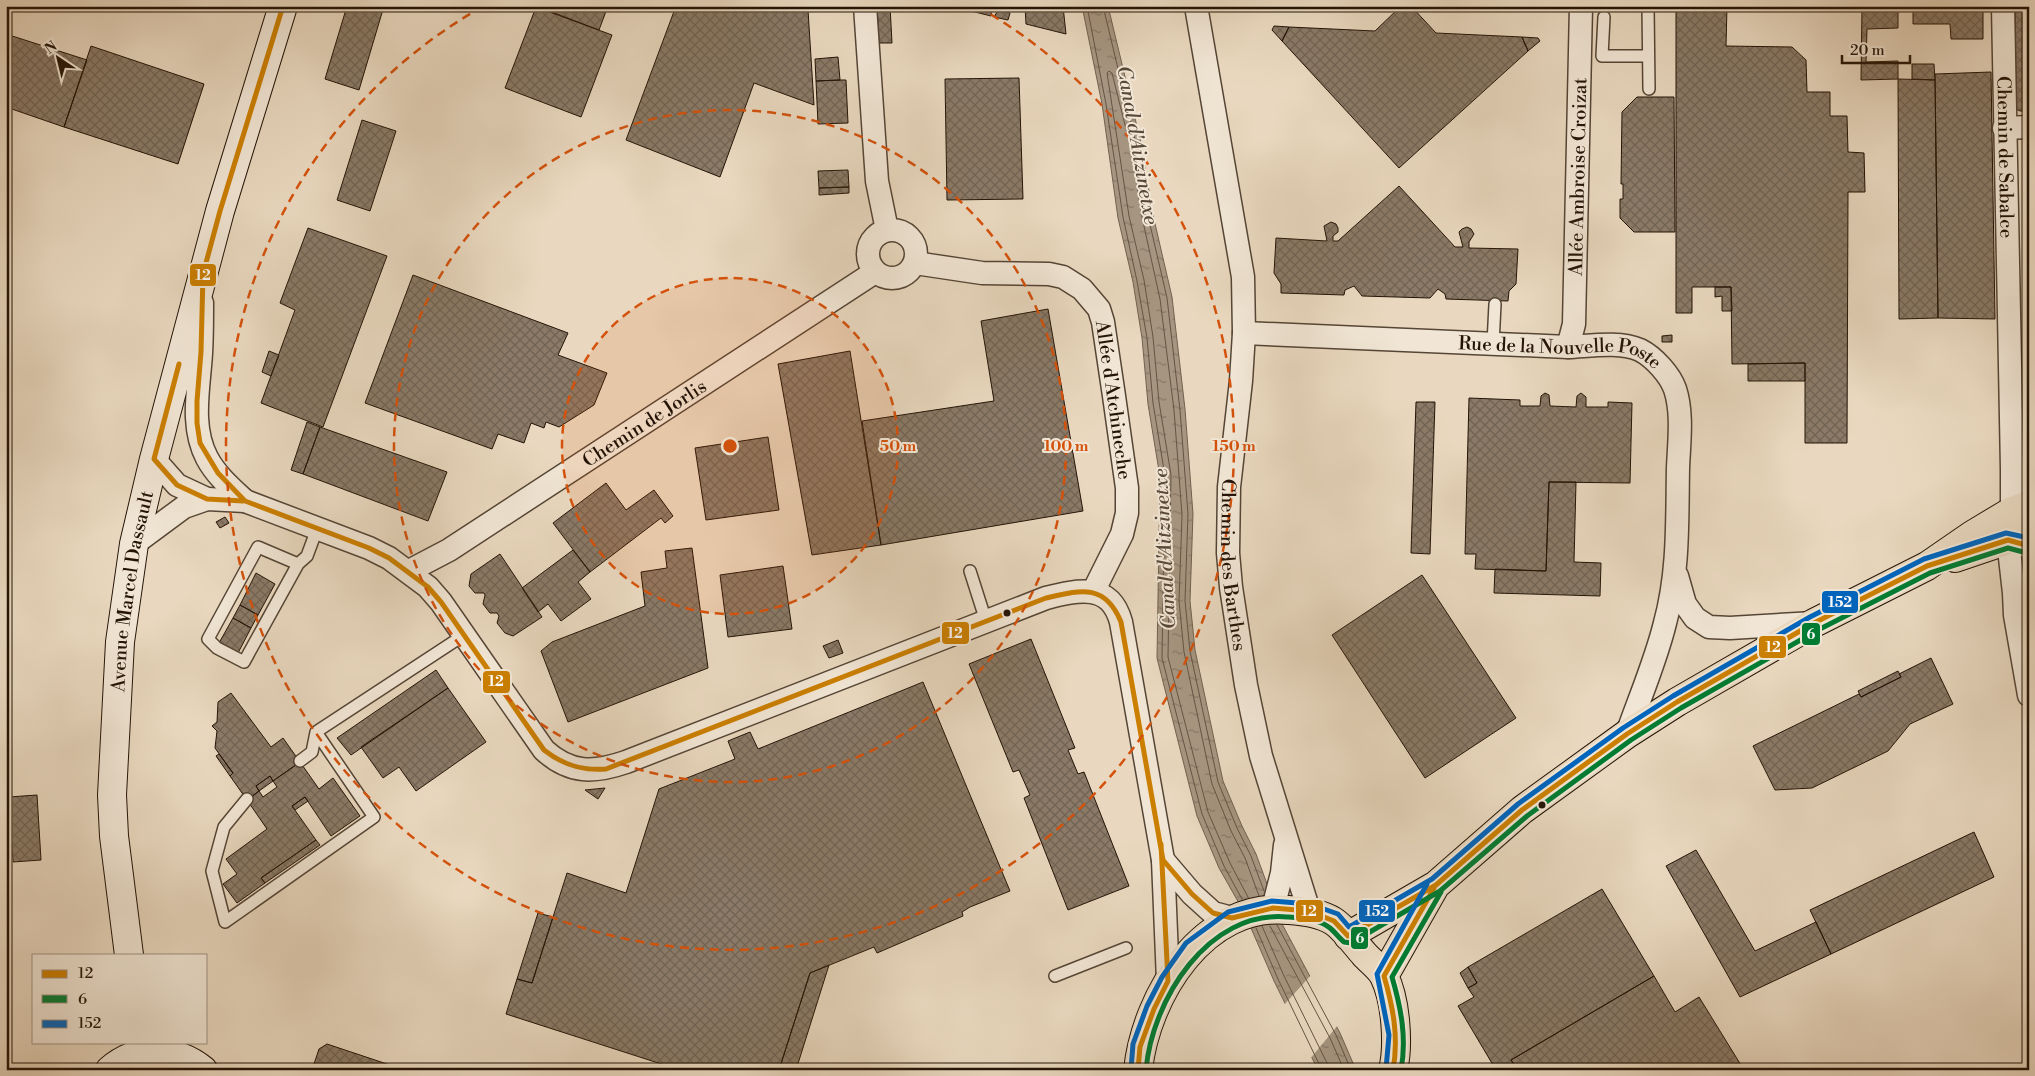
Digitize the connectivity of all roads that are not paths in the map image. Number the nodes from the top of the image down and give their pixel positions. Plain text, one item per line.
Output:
1 (283, 6) edge
2 (865, 6) edge
3 (1196, 6) edge
4 (1206, 6) edge
5 (1582, 6) edge
6 (1648, 6) edge
7 (2003, 6) edge
8 (1604, 17) dead end
9 (1648, 56) junction
10 (1210, 84) junction
11 (1648, 89) dead end
12 (2029, 127) edge
13 (2004, 128) junction
14 (887, 230) junction
15 (915, 262) junction
16 (875, 272) junction
17 (203, 274) junction
18 (1495, 304) dead end
19 (1244, 334) junction
20 (1493, 344) junction
21 (1568, 347) junction
22 (154, 459) junction
23 (207, 499) junction
24 (244, 501) junction
25 (2020, 508) edge
26 (317, 529) junction
27 (2022, 540) edge
28 (134, 544) junction
29 (298, 564) junction
30 (1927, 566) junction
31 (409, 571) junction
32 (970, 571) dead end
33 (1676, 573) junction
34 (2021, 591) edge
35 (1093, 592) junction
36 (986, 621) junction
37 (1814, 623) junction
38 (464, 635) junction
39 (2029, 695) edge
40 (316, 732) junction
41 (1627, 734) junction
42 (300, 761) dead end
43 (246, 799) dead end
44 (1286, 832) junction
45 (1163, 860) junction
46 (1436, 885) junction
47 (1273, 908) junction
48 (1309, 911) junction
49 (1232, 918) junction
50 (1348, 936) junction
51 (127, 945) edge
52 (1126, 948) dead end
53 (1055, 976) dead end
54 (1384, 976) junction
55 (1168, 981) junction
56 (174, 1048) edge
57 (121, 1057) edge
58 (1397, 1066) edge
59 (203, 1070) edge
60 (1138, 1070) edge

1 - 17 main road, Avenue Marcel Dassault
2 - 14 street
3 - 10 street, Chemin des Barthes
4 - 10 street, Chemin des Barthes
5 - 21 street, Allée Ambroise Croizat
6 - 9 lane
7 - 13 street, Chemin de Sabalce
8 - 9 lane
9 - 11 lane
10 - 19 street, Chemin des Barthes
12 - 13 street
13 - 25 street, Chemin de Sabalce
14 - 15 street
14 - 16 street
15 - 16 street
15 - 35 street, Allée d'Atchineche
16 - 31 street, Chemin de Jorlis
17 - 22 main road, Avenue Marcel Dassault
17 - 24 street
18 - 20 lane
19 - 20 street, Rue de la Nouvelle Poste
19 - 44 street, Chemin des Barthes
20 - 21 street, Rue de la Nouvelle Poste
21 - 33 street, Rue de la Nouvelle Poste
22 - 23 street
22 - 28 main road, Avenue Marcel Dassault
23 - 24 street
23 - 28 street
24 - 26 street
25 - 27 street, Chemin de Sabalce
25 - 30 main road
26 - 29 lane
26 - 31 street
27 - 30 main road
27 - 34 street, Chemin de Sabalce
28 - 51 main road, Avenue Marcel Dassault
29 - 29 lane
30 - 37 main road
31 - 38 street
32 - 36 lane
33 - 37 street, Rue de la Nouvelle Poste
33 - 41 street, Rue de la Nouvelle Poste
34 - 39 street, Chemin de Sabalce
35 - 36 street
35 - 45 street
36 - 38 street
37 - 41 main road
38 - 40 lane
40 - 42 lane
40 - 43 lane
41 - 46 main road
44 - 47 street, Chemin des Barthes
44 - 48 street, Chemin des Barthes
45 - 49 street
45 - 55 street
46 - 50 main road
46 - 54 main road
47 - 48 main road
47 - 49 main road
48 - 50 main road
49 - 55 main road
50 - 54 main road
52 - 53 lane
54 - 58 main road
55 - 60 main road
56 - 57 main road
56 - 59 main road

